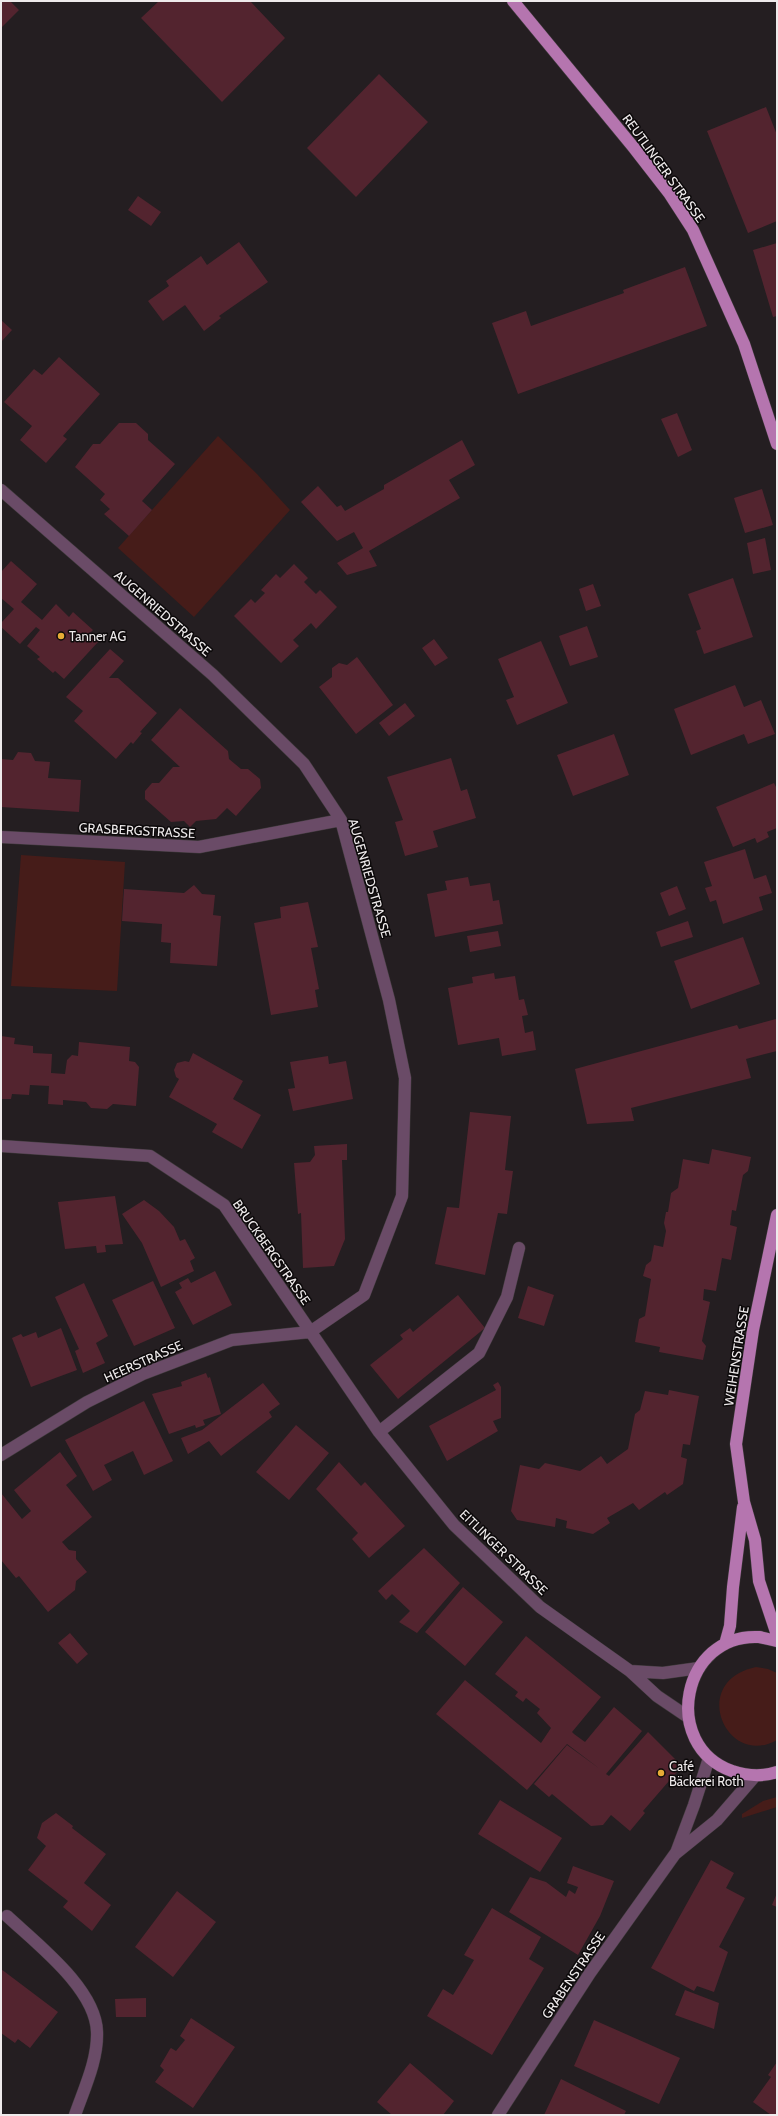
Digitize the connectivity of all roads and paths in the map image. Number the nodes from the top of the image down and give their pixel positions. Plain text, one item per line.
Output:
1 (513, 1) edge
2 (777, 444) edge
3 (1, 490) edge
4 (341, 820) junction
5 (1, 837) edge
6 (1, 1146) edge
7 (777, 1215) edge
8 (774, 1239) edge
9 (519, 1248) dead end
10 (310, 1332) junction
11 (379, 1432) junction
12 (1, 1456) edge
13 (744, 1502) junction
14 (777, 1635) edge
15 (777, 1641) edge
16 (725, 1644) junction
17 (699, 1668) junction
18 (630, 1671) junction
19 (688, 1717) junction
20 (709, 1758) junction
21 (777, 1772) edge
22 (755, 1776) junction
23 (675, 1854) junction
24 (7, 1916) dead end
25 (75, 2115) edge
26 (498, 2115) edge

1 - 2 main road, REUTLINGER STRASSE
3 - 4 street, AUGENRIEDSTRASSE
4 - 5 street, GRASBERGSTRASSE
4 - 10 street, AUGENRIEDSTRASSE
6 - 10 street, BRUCKBERGSTRASSE
7 - 8 main road, WEIHENSTRASSE
8 - 13 main road, WEIHENSTRASSE
9 - 11 street
10 - 11 street, EITLINGER STRASSE
10 - 12 street, HEERSTRASSE
11 - 18 street, EITLINGER STRASSE
13 - 14 main road, WEIHENSTRASSE
13 - 16 main road, WEIHENSTRASSE
15 - 16 main road
16 - 17 main road
17 - 18 street
17 - 19 main road
18 - 19 street, EITLINGER STRASSE
19 - 20 main road
20 - 22 main road
20 - 23 street, GRABENSTRASSE
21 - 22 main road
22 - 23 street, GRABENSTRASSE
23 - 26 street, GRABENSTRASSE
24 - 25 street

